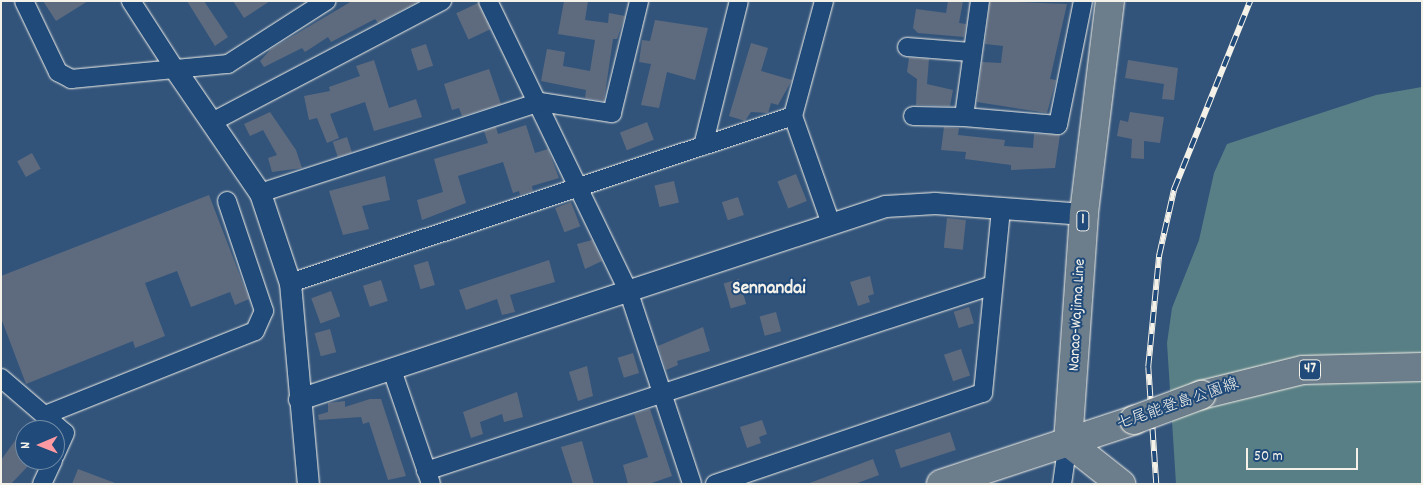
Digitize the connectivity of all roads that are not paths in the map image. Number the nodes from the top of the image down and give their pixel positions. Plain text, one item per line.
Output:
1 (24, 1) edge
2 (131, 1) edge
3 (326, 1) edge
4 (442, 1) edge
5 (488, 1) edge
6 (640, 1) edge
7 (739, 1) edge
8 (824, 1) edge
9 (980, 1) edge
10 (1083, 1) edge
11 (1110, 1) edge
12 (907, 47) dead end
13 (971, 52) junction
14 (177, 72) junction
15 (540, 102) junction
16 (793, 116) junction
17 (913, 116) dead end
18 (964, 117) junction
19 (214, 121) junction
20 (703, 146) junction
21 (577, 184) junction
22 (260, 193) junction
23 (227, 201) dead end
24 (1001, 208) junction
25 (1084, 214) junction
26 (831, 224) junction
27 (290, 284) junction
28 (990, 286) junction
29 (628, 290) junction
30 (1422, 367) edge
31 (392, 370) junction
32 (1, 378) edge
33 (662, 391) junction
34 (299, 399) junction
35 (45, 415) junction
36 (51, 420) edge
37 (1068, 442) junction
38 (48, 470) edge
39 (429, 477) edge
40 (42, 484) edge
41 (308, 484) edge
42 (692, 484) edge
43 (715, 484) edge
44 (941, 484) edge
45 (1062, 484) edge
46 (1121, 484) edge

1 - 14 street
2 - 14 street
3 - 14 street
4 - 19 street
5 - 15 street
6 - 15 street
7 - 20 street
8 - 16 street
9 - 13 street
10 - 18 street
11 - 25 main road, Nanao-Wajima Line / 1
12 - 13 street
13 - 18 street
14 - 19 street
15 - 21 street
15 - 22 street
16 - 20 street
16 - 26 street
17 - 18 street
19 - 22 street
20 - 21 street
21 - 27 street
21 - 29 street
22 - 27 street
23 - 35 street
24 - 25 street
24 - 26 street
24 - 28 street
25 - 37 main road, Nanao-Wajima Line / 1
26 - 29 street
27 - 34 street
28 - 33 street
28 - 43 street
29 - 31 street
29 - 33 street
30 - 37 main road, 七尾能登島公園線 / 47, bridge
31 - 34 street
31 - 39 street
32 - 35 street
33 - 39 street
33 - 42 street
34 - 41 street
35 - 36 street
37 - 44 main road, 七尾能登島公園線 / 47
37 - 45 street
37 - 46 main road
38 - 40 street

